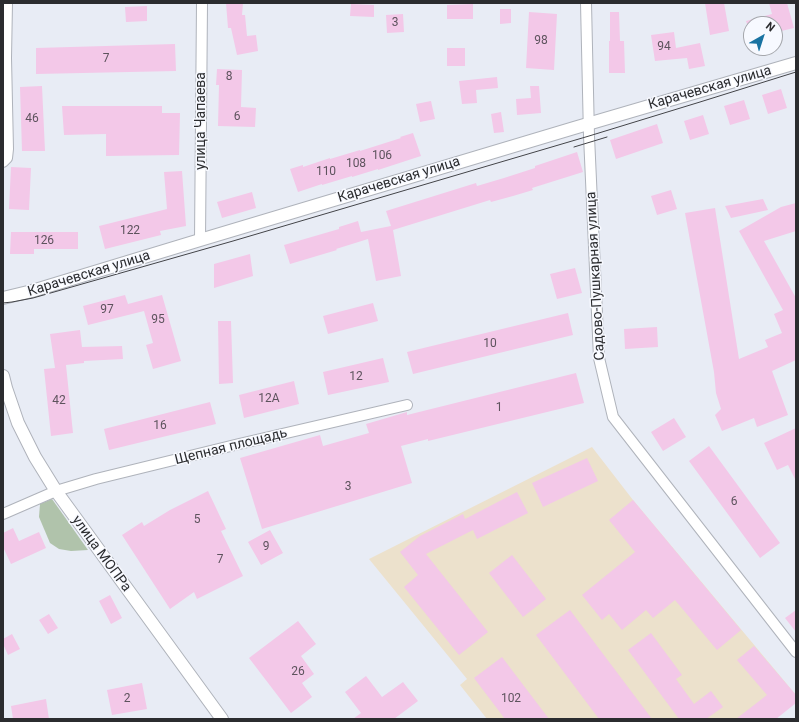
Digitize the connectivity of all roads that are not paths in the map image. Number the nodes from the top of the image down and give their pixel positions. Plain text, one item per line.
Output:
1 (8, 3) edge
2 (202, 3) edge
3 (586, 3) edge
4 (796, 63) edge
5 (589, 124) junction
6 (3, 162) edge
7 (200, 240) junction
8 (3, 298) edge
9 (3, 376) edge
10 (407, 405) dead end
11 (56, 491) junction
12 (3, 514) edge
13 (796, 652) edge
14 (222, 719) edge

1 - 6 street
2 - 7 street, улица Чапаева
3 - 5 street, Садово-Пушкарная улица
4 - 5 street, Карачевская улица
5 - 7 street, Карачевская улица
5 - 13 street, Садово-Пушкарная улица
7 - 8 street, Карачевская улица
9 - 11 street, улица МОПРа
10 - 11 street, Щепная площадь
11 - 12 street, Щепная площадь
11 - 14 street, улица МОПРа

